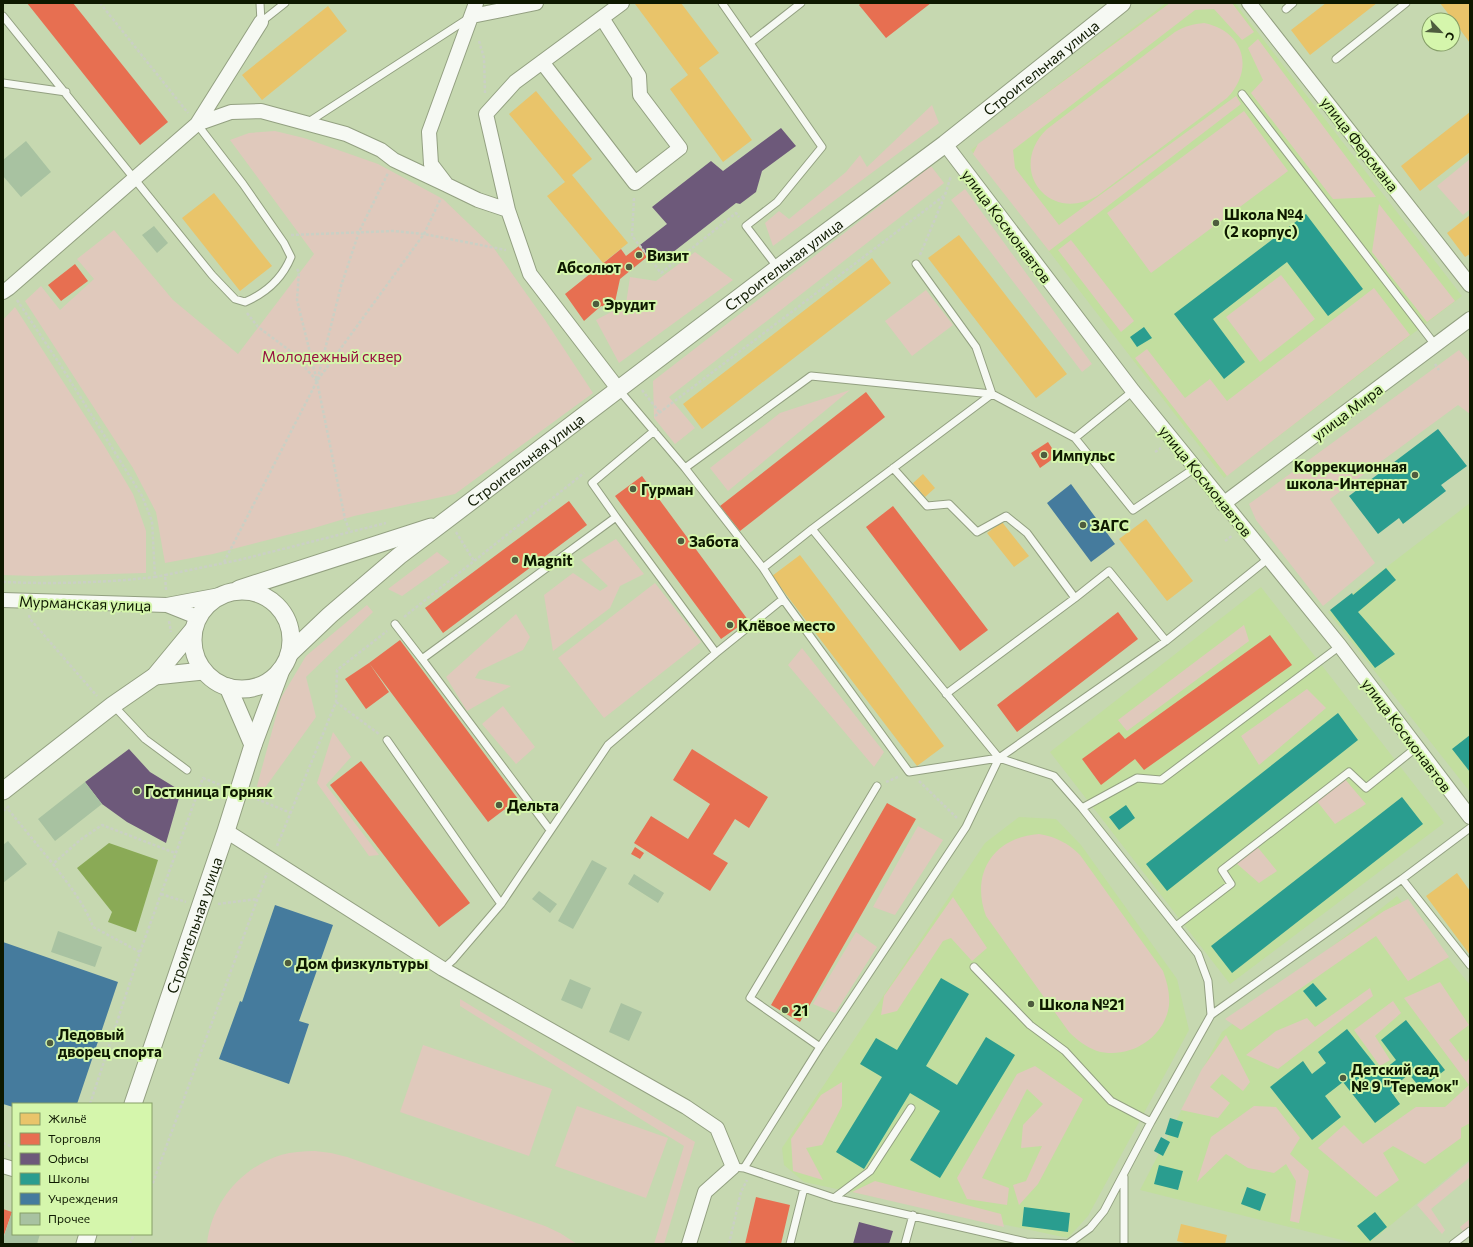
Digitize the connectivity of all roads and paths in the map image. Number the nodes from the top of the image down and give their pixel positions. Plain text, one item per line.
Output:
1 (100, 3) edge
2 (260, 3) edge
3 (285, 3) edge
4 (536, 3) edge
5 (622, 3) edge
6 (722, 3) edge
7 (801, 3) edge
8 (1122, 3) edge
9 (1250, 3) edge
10 (1293, 3) edge
11 (1406, 3) edge
12 (472, 7) edge
13 (1286, 9) dead end
14 (3, 16) edge
15 (602, 18) junction
16 (261, 22) junction
17 (750, 43) junction
18 (1336, 59) dead end
19 (542, 62) junction
20 (3, 83) edge
21 (66, 92) junction
22 (1242, 94) dead end
23 (486, 114) junction
24 (197, 124) junction
25 (306, 124) junction
26 (945, 144) junction
27 (394, 160) junction
28 (135, 179) junction
29 (635, 183) junction
30 (447, 185) junction
31 (945, 195) dead end
32 (508, 210) junction
33 (746, 226) junction
34 (359, 232) junction
35 (424, 234) junction
36 (279, 235) junction
37 (522, 253) junction
38 (291, 257) junction
39 (916, 264) joint
40 (778, 268) junction
41 (1467, 276) edge
42 (6, 290) edge
43 (235, 299) junction
44 (1470, 319) edge
45 (1436, 346) junction
46 (633, 379) junction
47 (318, 381) junction
48 (619, 390) junction
49 (1133, 391) junction
50 (992, 394) junction
51 (660, 413) dead end
52 (654, 431) junction
53 (1076, 438) junction
54 (685, 468) junction
55 (893, 468) junction
56 (1195, 468) junction
57 (1223, 504) junction
58 (616, 516) junction
59 (443, 523) junction
60 (812, 529) junction
61 (350, 532) dead end
62 (1269, 558) junction
63 (224, 563) dead end
64 (763, 568) junction
65 (165, 575) dead end
66 (155, 577) junction
67 (3, 582) edge
68 (24, 583) junction
69 (227, 593) junction
70 (1075, 598) junction
71 (3, 600) edge
72 (783, 600) junction
73 (24, 601) junction
74 (167, 605) junction
75 (195, 624) junction
76 (395, 624) dead end
77 (1166, 641) junction
78 (1340, 646) junction
79 (716, 653) junction
80 (289, 654) junction
81 (422, 659) junction
82 (281, 670) junction
83 (203, 671) junction
84 (155, 676) junction
85 (228, 687) junction
86 (946, 694) junction
87 (98, 697) dead end
88 (113, 705) junction
89 (388, 740) joint
90 (253, 745) junction
91 (1417, 747) junction
92 (999, 758) junction
93 (187, 770) dead end
94 (909, 772) junction
95 (877, 786) joint
96 (239, 792) junction
97 (8, 797) edge
98 (7, 808) junction
99 (1082, 808) junction
100 (3, 811) edge
101 (291, 813) junction
102 (1470, 817) edge
103 (966, 827) junction
104 (1470, 828) edge
105 (550, 830) junction
106 (226, 832) junction
107 (175, 853) junction
108 (272, 860) junction
109 (53, 864) junction
110 (1402, 879) junction
111 (502, 904) junction
112 (1176, 926) junction
113 (140, 952) junction
114 (1470, 966) edge
115 (974, 967) dead end
116 (443, 969) junction
117 (1211, 1016) junction
118 (820, 1047) junction
119 (90, 1103) edge
120 (133, 1103) edge
121 (911, 1108) dead end
122 (1151, 1122) junction
123 (738, 1168) junction
124 (752, 1171) junction
125 (1124, 1175) junction
126 (152, 1185) edge
127 (804, 1188) junction
128 (834, 1198) junction
129 (913, 1215) junction
130 (1470, 1231) edge
131 (1004, 1240) edge
132 (689, 1244) edge
133 (729, 1244) edge
134 (790, 1244) edge
135 (905, 1244) edge
136 (1069, 1244) edge
137 (1124, 1244) edge
138 (1453, 1244) edge

1 - 24 path
2 - 16 lane
3 - 16 lane
4 - 12 street
5 - 15 street
6 - 17 lane
7 - 17 lane
8 - 26 street, Строительная улица
9 - 41 street, улица Ферсмана
10 - 13 lane
11 - 18 lane
12 - 23 path
12 - 25 lane
12 - 30 street
14 - 21 lane
15 - 19 street
15 - 29 street
16 - 24 street
17 - 33 lane
19 - 23 street
19 - 29 street
20 - 21 lane
21 - 28 lane
22 - 45 lane
23 - 32 street
24 - 25 street
24 - 28 street
24 - 36 lane
25 - 27 street
26 - 40 street, Строительная улица
26 - 49 street, улица Космонавтов
27 - 30 street
27 - 34 path
28 - 42 street
28 - 43 lane
29 - 33 path
30 - 32 street
30 - 35 path
31 - 39 path
32 - 37 street
33 - 40 lane
34 - 35 path
34 - 36 path
34 - 47 path
35 - 37 path
35 - 47 path
36 - 38 lane
37 - 48 street
38 - 43 lane
38 - 47 path
39 - 50 lane
40 - 46 street, Строительная улица
42 - 66 path
43 - 47 path
44 - 45 street, улица Мира
45 - 57 street, улица Мира
46 - 48 street, Строительная улица
46 - 51 path
47 - 61 path
47 - 63 path
48 - 52 lane
48 - 59 street, Строительная улица
49 - 53 lane
49 - 56 street, улица Космонавтов
50 - 53 lane
50 - 54 lane
50 - 55 lane
52 - 54 lane
52 - 58 lane
53 - 56 lane
54 - 64 lane
55 - 60 lane
55 - 70 lane
56 - 57 street, улица Космонавтов
57 - 62 street, улица Космонавтов
58 - 79 lane
58 - 81 lane
59 - 69 street, Строительная улица
59 - 80 street, Строительная улица
60 - 64 lane
60 - 86 lane
62 - 77 lane
62 - 78 street, улица Космонавтов
64 - 72 lane
65 - 66 path
66 - 68 path
67 - 68 path
68 - 73 path
69 - 74 street
69 - 75 street
69 - 80 street
70 - 77 lane
70 - 86 lane
71 - 73 street, Мурманская улица
72 - 79 lane
72 - 94 lane
73 - 74 street, Мурманская улица
73 - 87 path
74 - 75 street
75 - 83 street
75 - 84 street
76 - 81 lane
77 - 92 lane
78 - 91 street, улица Космонавтов
78 - 99 lane
79 - 105 lane
80 - 82 street
81 - 105 lane
82 - 85 street
82 - 90 street, Строительная улица
83 - 84 street
83 - 85 street
84 - 88 street
85 - 90 street
86 - 92 lane
88 - 93 lane
88 - 97 street
89 - 101 path
89 - 111 lane
90 - 96 street, Строительная улица
91 - 102 street, улица Космонавтов
91 - 112 lane
92 - 94 lane
92 - 99 lane
92 - 103 lane
94 - 95 path
94 - 103 path
95 - 118 lane
96 - 101 path
96 - 106 street, Строительная улица
96 - 107 path
97 - 98 path
98 - 100 path
98 - 109 path
99 - 112 lane
101 - 108 path
103 - 118 lane
104 - 110 lane
105 - 111 lane
106 - 108 street
106 - 120 street, Строительная улица
107 - 109 path
107 - 113 path
108 - 116 street
108 - 126 path
109 - 113 path
110 - 114 lane
110 - 117 lane
111 - 116 lane
112 - 117 lane
113 - 119 path
115 - 122 lane
116 - 123 street
117 - 122 lane
118 - 123 lane
121 - 128 lane
122 - 125 lane
123 - 124 lane
123 - 132 street
124 - 127 lane
124 - 133 path
125 - 136 lane
125 - 137 lane
127 - 128 lane
127 - 134 lane
128 - 129 lane
129 - 131 lane
129 - 135 lane
130 - 138 lane
131 - 136 lane

